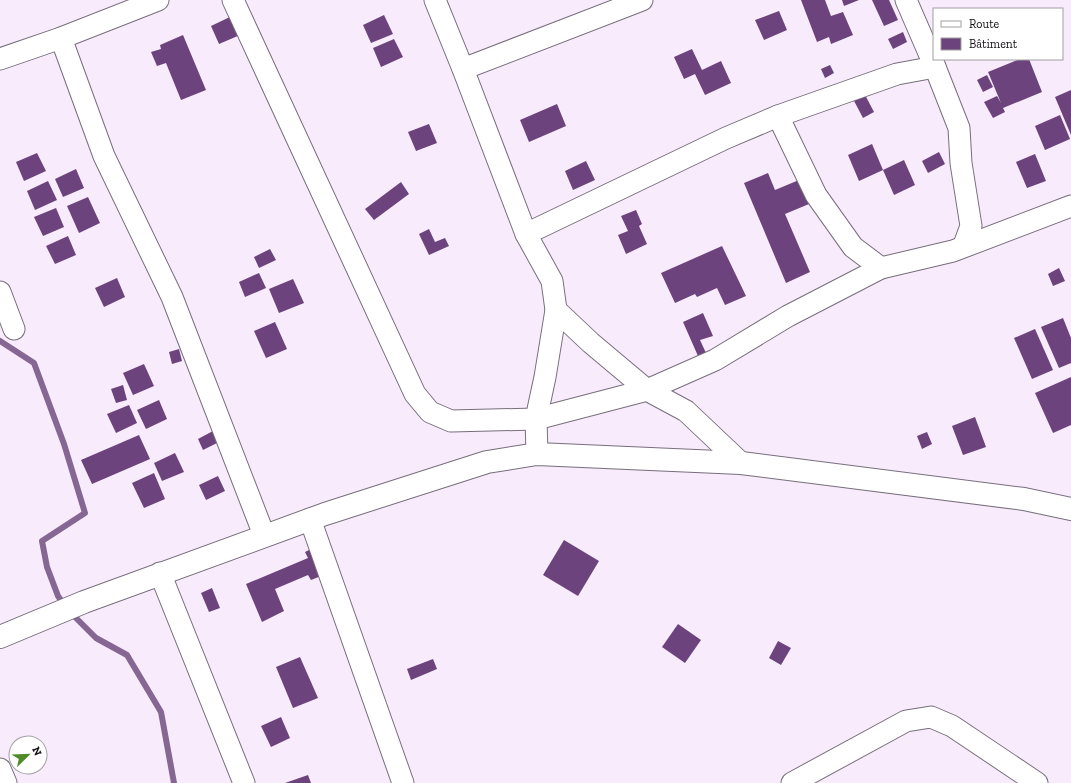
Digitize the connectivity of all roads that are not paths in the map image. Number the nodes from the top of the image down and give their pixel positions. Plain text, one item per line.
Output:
1 (158, 0) edge
2 (233, 0) edge
3 (436, 0) edge
4 (642, 0) edge
5 (906, 0) edge
6 (62, 38) junction
7 (0, 59) edge
8 (935, 66) junction
9 (463, 69) junction
10 (778, 116) junction
11 (1071, 206) edge
12 (526, 234) junction
13 (964, 245) junction
14 (881, 268) junction
15 (0, 292) edge
16 (556, 310) junction
17 (14, 329) dead end
18 (647, 390) junction
19 (536, 419) junction
20 (537, 454) junction
21 (741, 463) junction
22 (1071, 509) edge
23 (310, 519) junction
24 (264, 534) junction
25 (160, 573) junction
26 (0, 637) edge
27 (0, 769) edge
28 (6, 783) edge
29 (244, 783) edge
30 (403, 783) edge
31 (792, 783) edge
32 (1037, 783) edge

1 - 6 street
2 - 19 street
3 - 9 street
4 - 9 street
5 - 8 street
6 - 7 street
6 - 24 street
8 - 10 street
8 - 13 street
9 - 12 street
10 - 12 street
10 - 14 street
11 - 13 street
12 - 16 street
13 - 14 street
14 - 18 street
15 - 17 street
16 - 18 street
16 - 19 street
18 - 19 street
18 - 21 street
19 - 20 street
20 - 21 main road
20 - 23 main road
21 - 22 main road
23 - 24 main road
23 - 30 street
24 - 25 main road
25 - 26 main road
25 - 29 street
27 - 28 street
31 - 32 street

